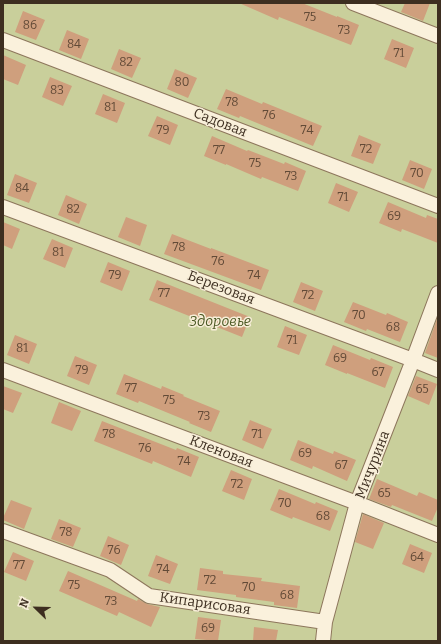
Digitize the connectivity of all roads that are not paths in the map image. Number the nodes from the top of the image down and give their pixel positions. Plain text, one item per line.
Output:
1 (353, 3) edge
2 (438, 36) edge
3 (3, 40) edge
4 (3, 206) edge
5 (438, 206) edge
6 (438, 293) edge
7 (413, 360) junction
8 (3, 370) edge
9 (438, 370) edge
10 (358, 503) junction
11 (3, 531) edge
12 (438, 535) edge
13 (325, 622) junction
14 (323, 641) edge

1 - 2 street
3 - 5 street, Садовая
4 - 7 street, Березовая
6 - 7 street, Мичурина
7 - 9 street, Березовая
7 - 10 street, Мичурина
8 - 10 street, Кленовая
10 - 12 street, Кленовая
10 - 13 street, Мичурина
11 - 13 street, Кипарисовая
13 - 14 street, Мичурина

